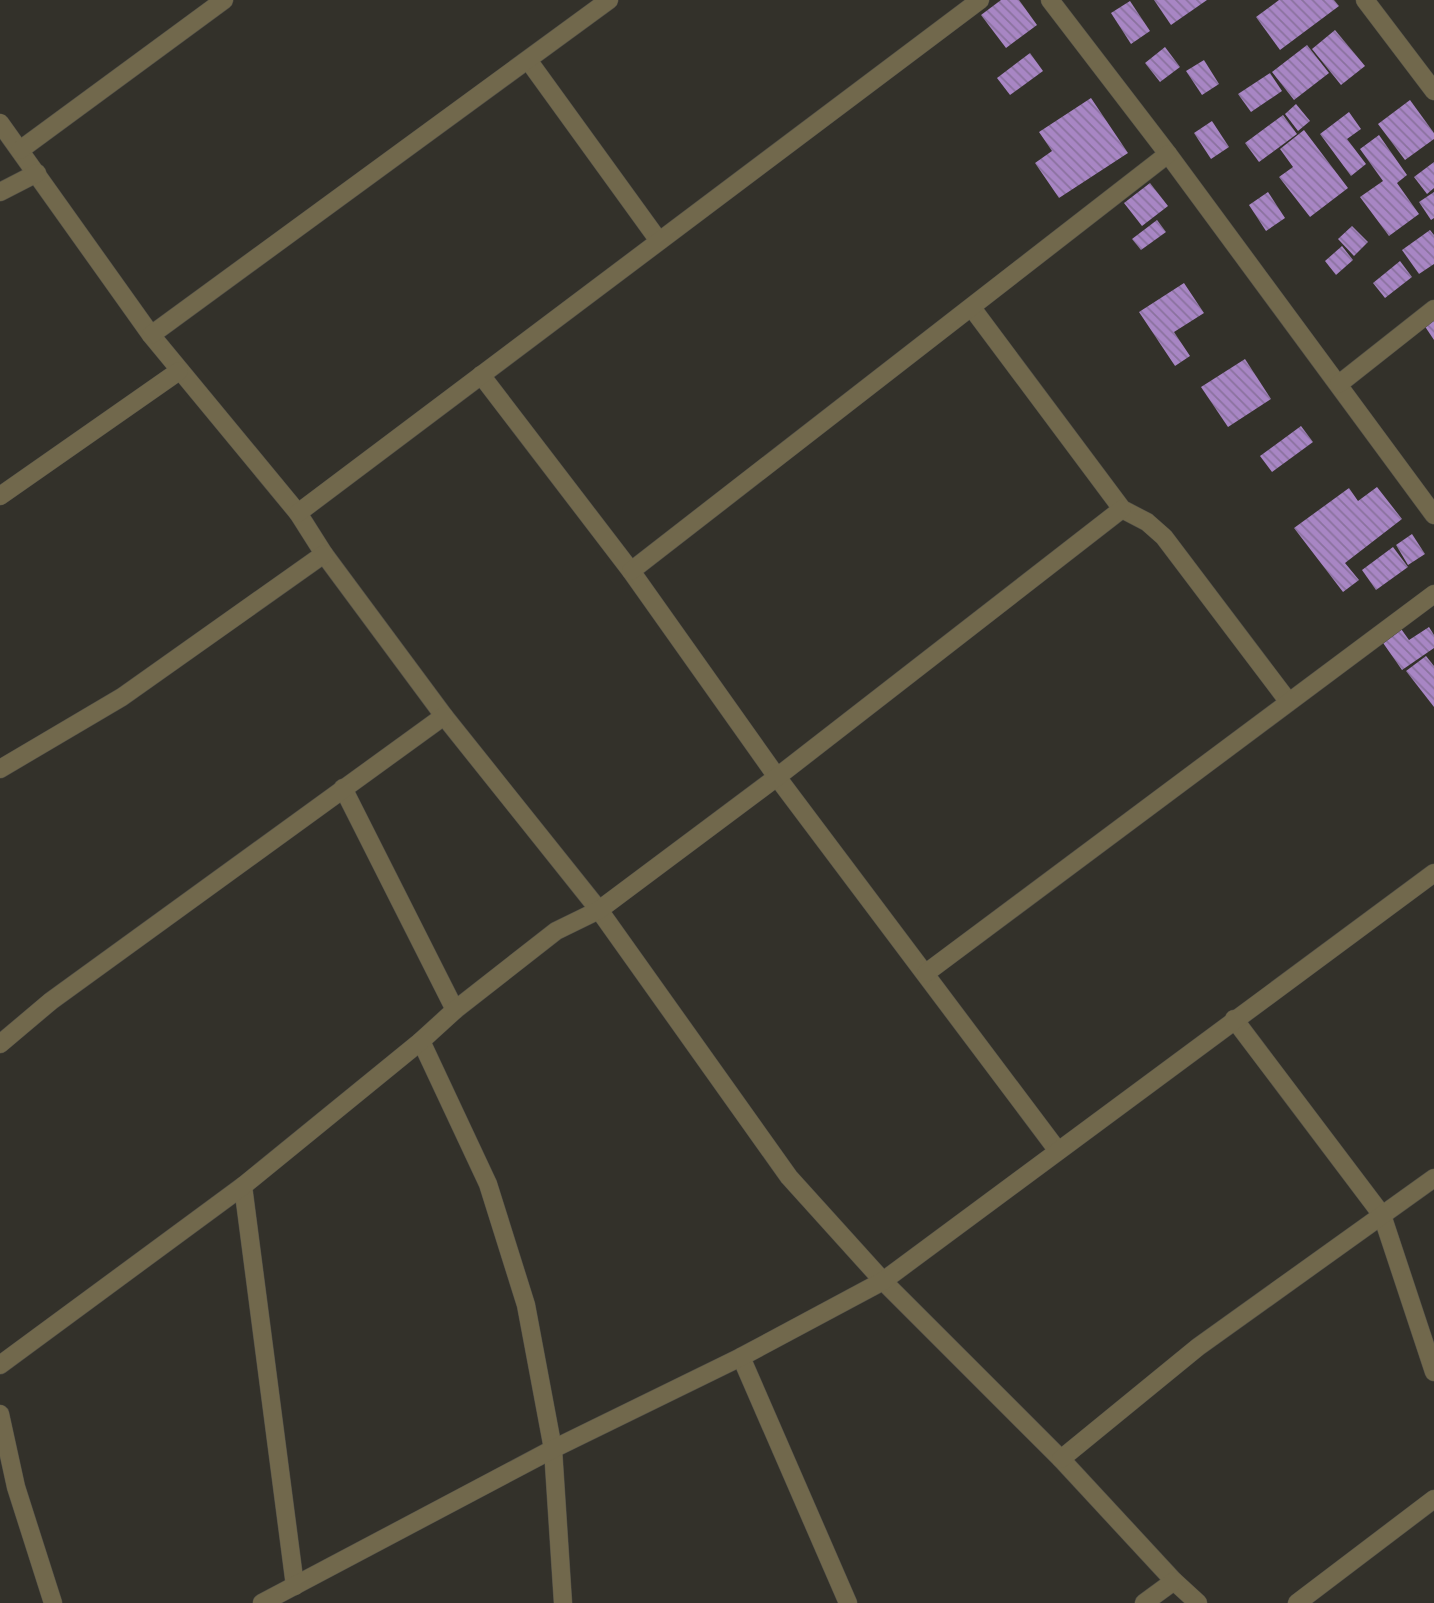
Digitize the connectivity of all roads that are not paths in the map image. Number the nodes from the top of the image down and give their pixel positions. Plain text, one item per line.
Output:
1 (224, 0) edge
2 (609, 0) edge
3 (980, 0) edge
4 (1050, 0) edge
5 (1365, 0) edge
6 (528, 60) junction
7 (1434, 91) edge
8 (0, 123) edge
9 (20, 150) junction
10 (1168, 153) junction
11 (37, 173) junction
12 (0, 192) edge
13 (659, 241) junction
14 (972, 308) junction
15 (1434, 309) edge
16 (151, 335) junction
17 (179, 371) junction
18 (481, 374) junction
19 (1339, 384) junction
20 (0, 496) edge
21 (1122, 509) junction
22 (298, 513) junction
23 (1434, 515) edge
24 (324, 554) junction
25 (631, 571) junction
26 (1434, 594) edge
27 (1289, 701) junction
28 (444, 716) junction
29 (0, 769) edge
30 (777, 777) junction
31 (344, 788) junction
32 (1434, 873) edge
33 (599, 910) junction
34 (926, 973) junction
35 (455, 1010) junction
36 (1234, 1019) junction
37 (421, 1041) junction
38 (0, 1044) edge
39 (1058, 1151) junction
40 (1434, 1178) edge
41 (243, 1186) junction
42 (1382, 1215) junction
43 (883, 1281) junction
44 (741, 1357) junction
45 (0, 1364) edge
46 (1434, 1372) edge
47 (0, 1414) edge
48 (553, 1449) junction
49 (1061, 1459) junction
50 (1434, 1499) edge
51 (1174, 1581) junction
52 (295, 1586) junction
53 (53, 1603) edge
54 (262, 1603) edge
55 (564, 1603) edge
56 (848, 1603) edge
57 (1144, 1603) edge
58 (1198, 1603) edge
59 (1297, 1603) edge

1 - 9 street
2 - 6 street
3 - 13 street
4 - 10 street
5 - 7 street
6 - 13 street
6 - 16 street
8 - 9 street
9 - 11 street
10 - 14 street
10 - 19 street
11 - 12 street
11 - 16 street
13 - 18 street
14 - 21 street
14 - 25 street
15 - 19 street
16 - 17 street
17 - 20 street
17 - 22 street
18 - 22 street
18 - 25 street
19 - 23 street
21 - 27 street
21 - 30 street
22 - 24 street
24 - 28 street
24 - 29 street
25 - 30 street
26 - 27 street
27 - 34 street
28 - 31 street
28 - 33 street
30 - 33 street
30 - 34 street
31 - 35 street
31 - 38 street
32 - 36 street
33 - 35 street
33 - 43 street
34 - 39 street
35 - 37 street
36 - 39 street
36 - 42 street
37 - 41 street
37 - 48 street
39 - 43 street
40 - 42 street
41 - 45 street
41 - 52 street
42 - 46 street
42 - 49 street
43 - 44 street
43 - 49 street
44 - 48 street
44 - 56 street
47 - 53 street
48 - 52 street
48 - 55 street
49 - 51 street
50 - 59 street
51 - 57 street
51 - 58 street
52 - 54 street

